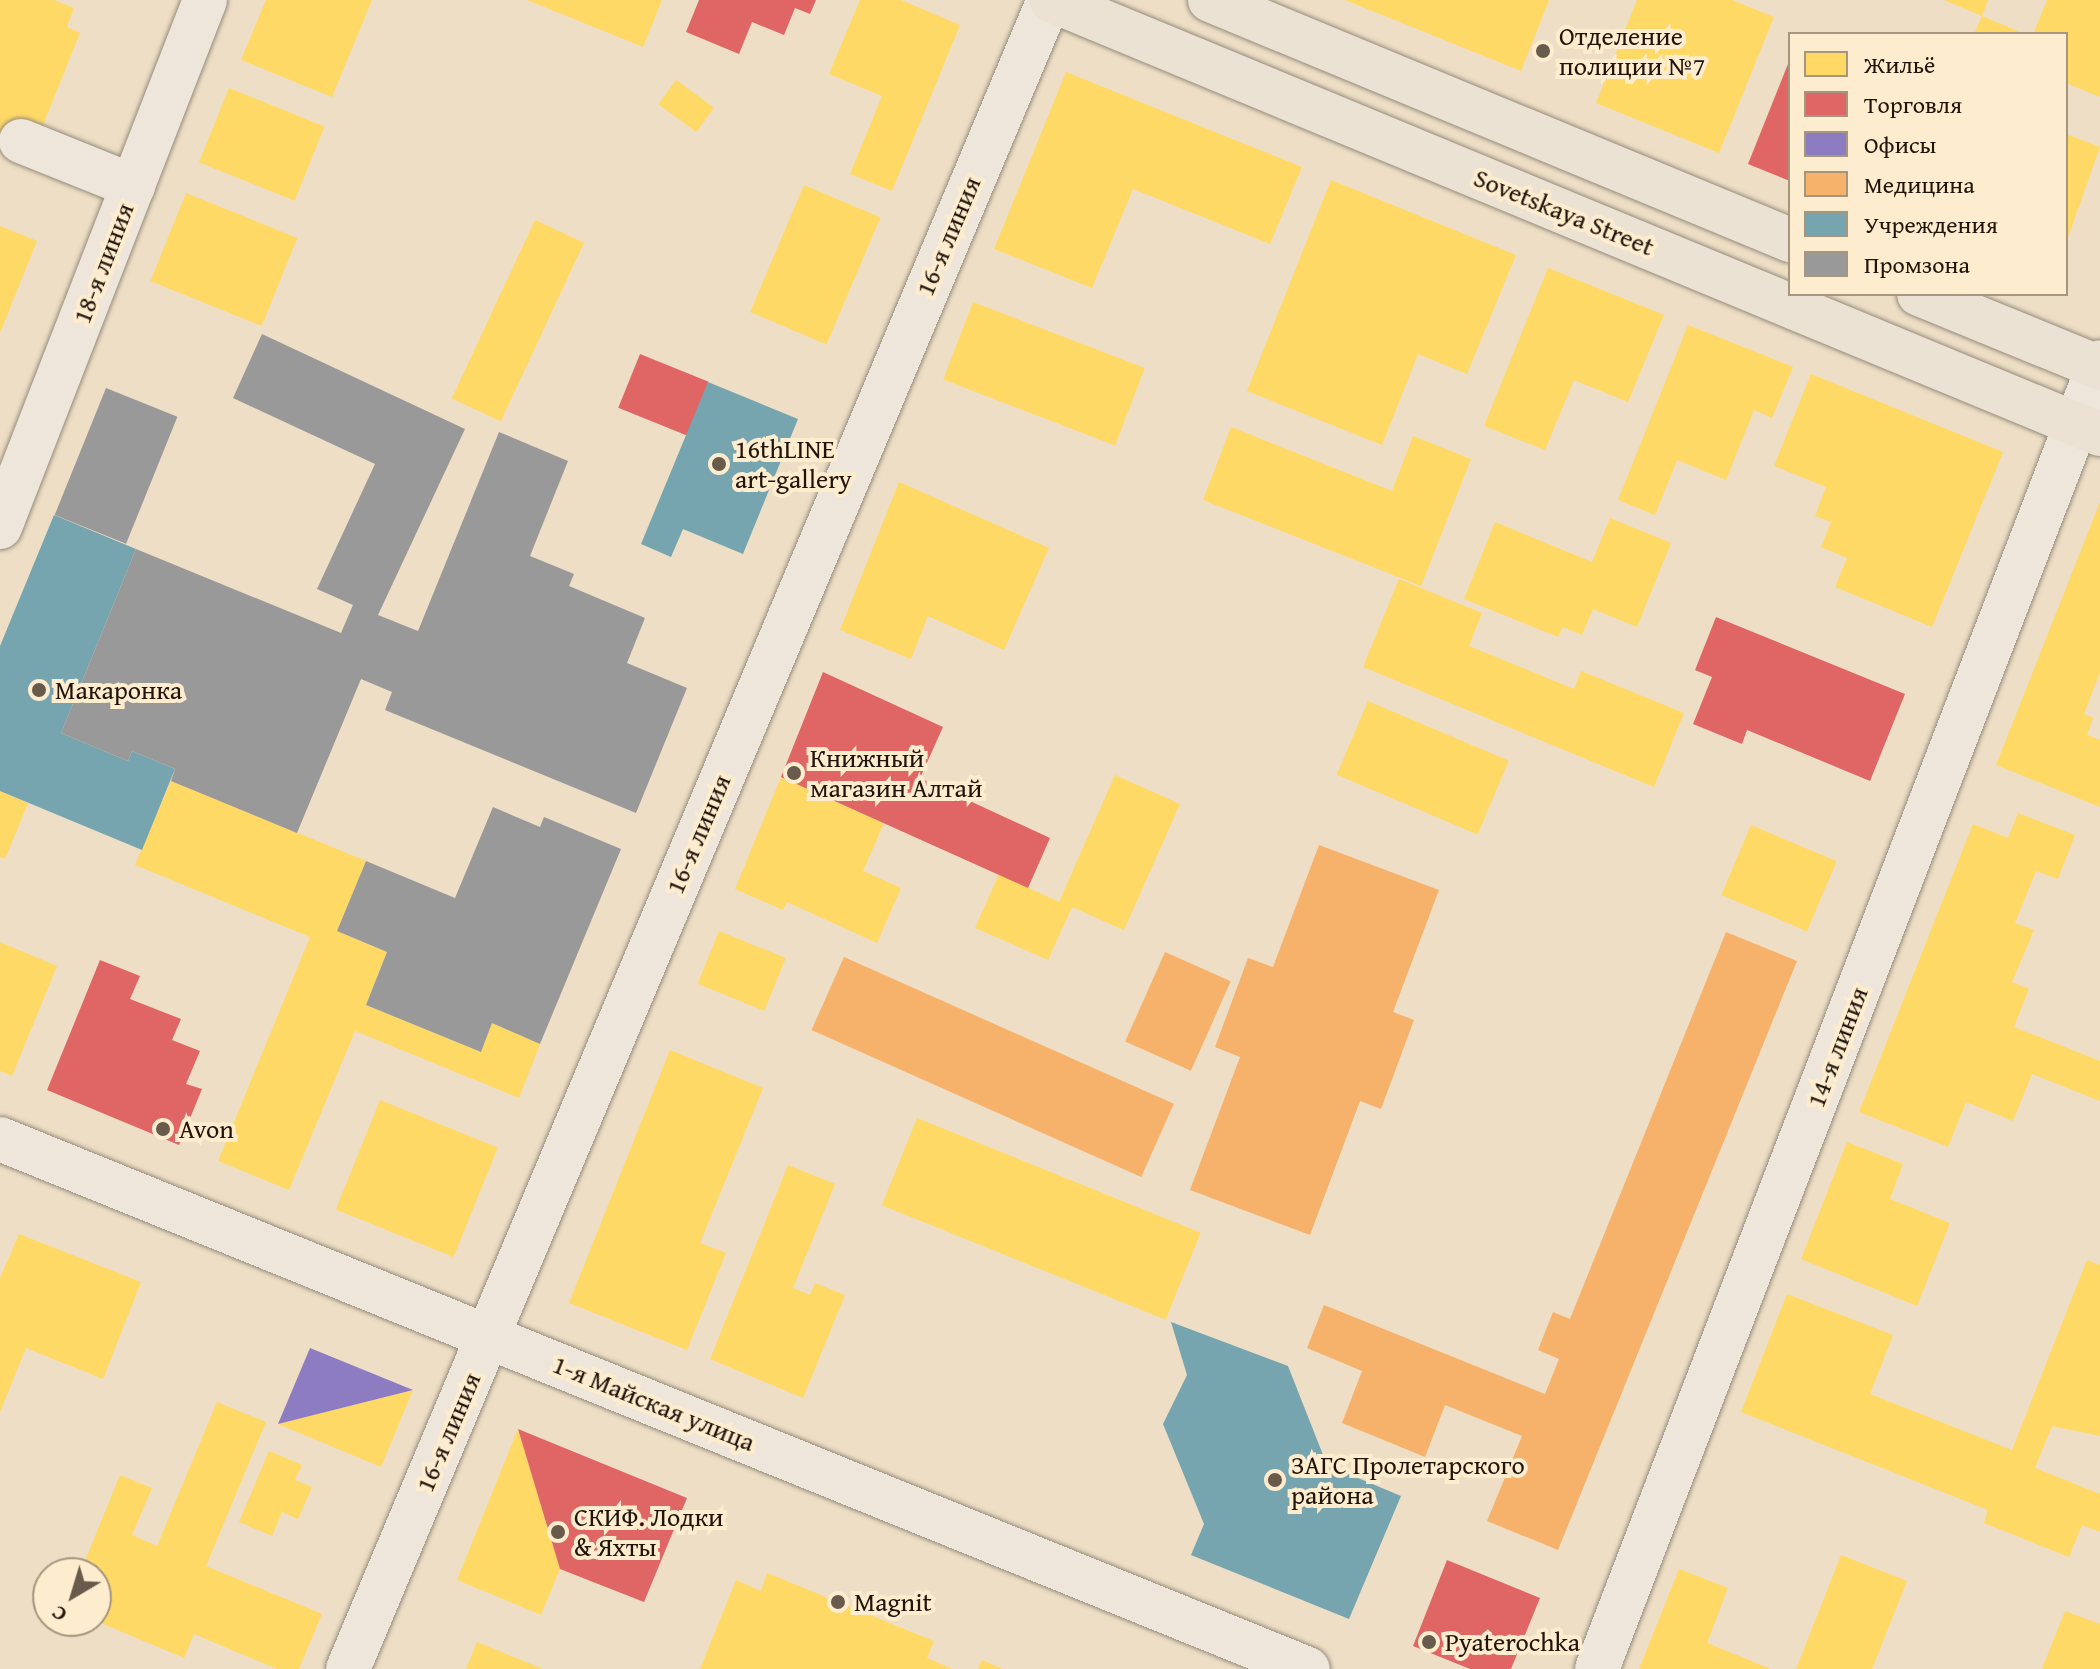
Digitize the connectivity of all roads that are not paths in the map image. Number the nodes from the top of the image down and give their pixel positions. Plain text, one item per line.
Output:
1 (205, 0) edge
2 (1050, 0) edge
3 (1210, 0) edge
4 (21, 141) dead end
5 (133, 186) junction
6 (1788, 239) edge
7 (1924, 296) edge
8 (2099, 366) edge
9 (2088, 429) edge
10 (0, 527) edge
11 (0, 1139) edge
12 (488, 1335) junction
13 (348, 1669) edge
14 (1308, 1669) edge
15 (1597, 1669) edge

1 - 5 street, 18-я линия
2 - 9 main road, Sovetskaya Street
2 - 12 street, 16-я линия
3 - 6 main road
4 - 5 street
5 - 10 street, 18-я линия
7 - 8 main road
8 - 9 street
9 - 15 street, 14-я линия
11 - 12 street, 1-я Майская улица
12 - 13 street, 16-я линия
12 - 14 street, 1-я Майская улица

